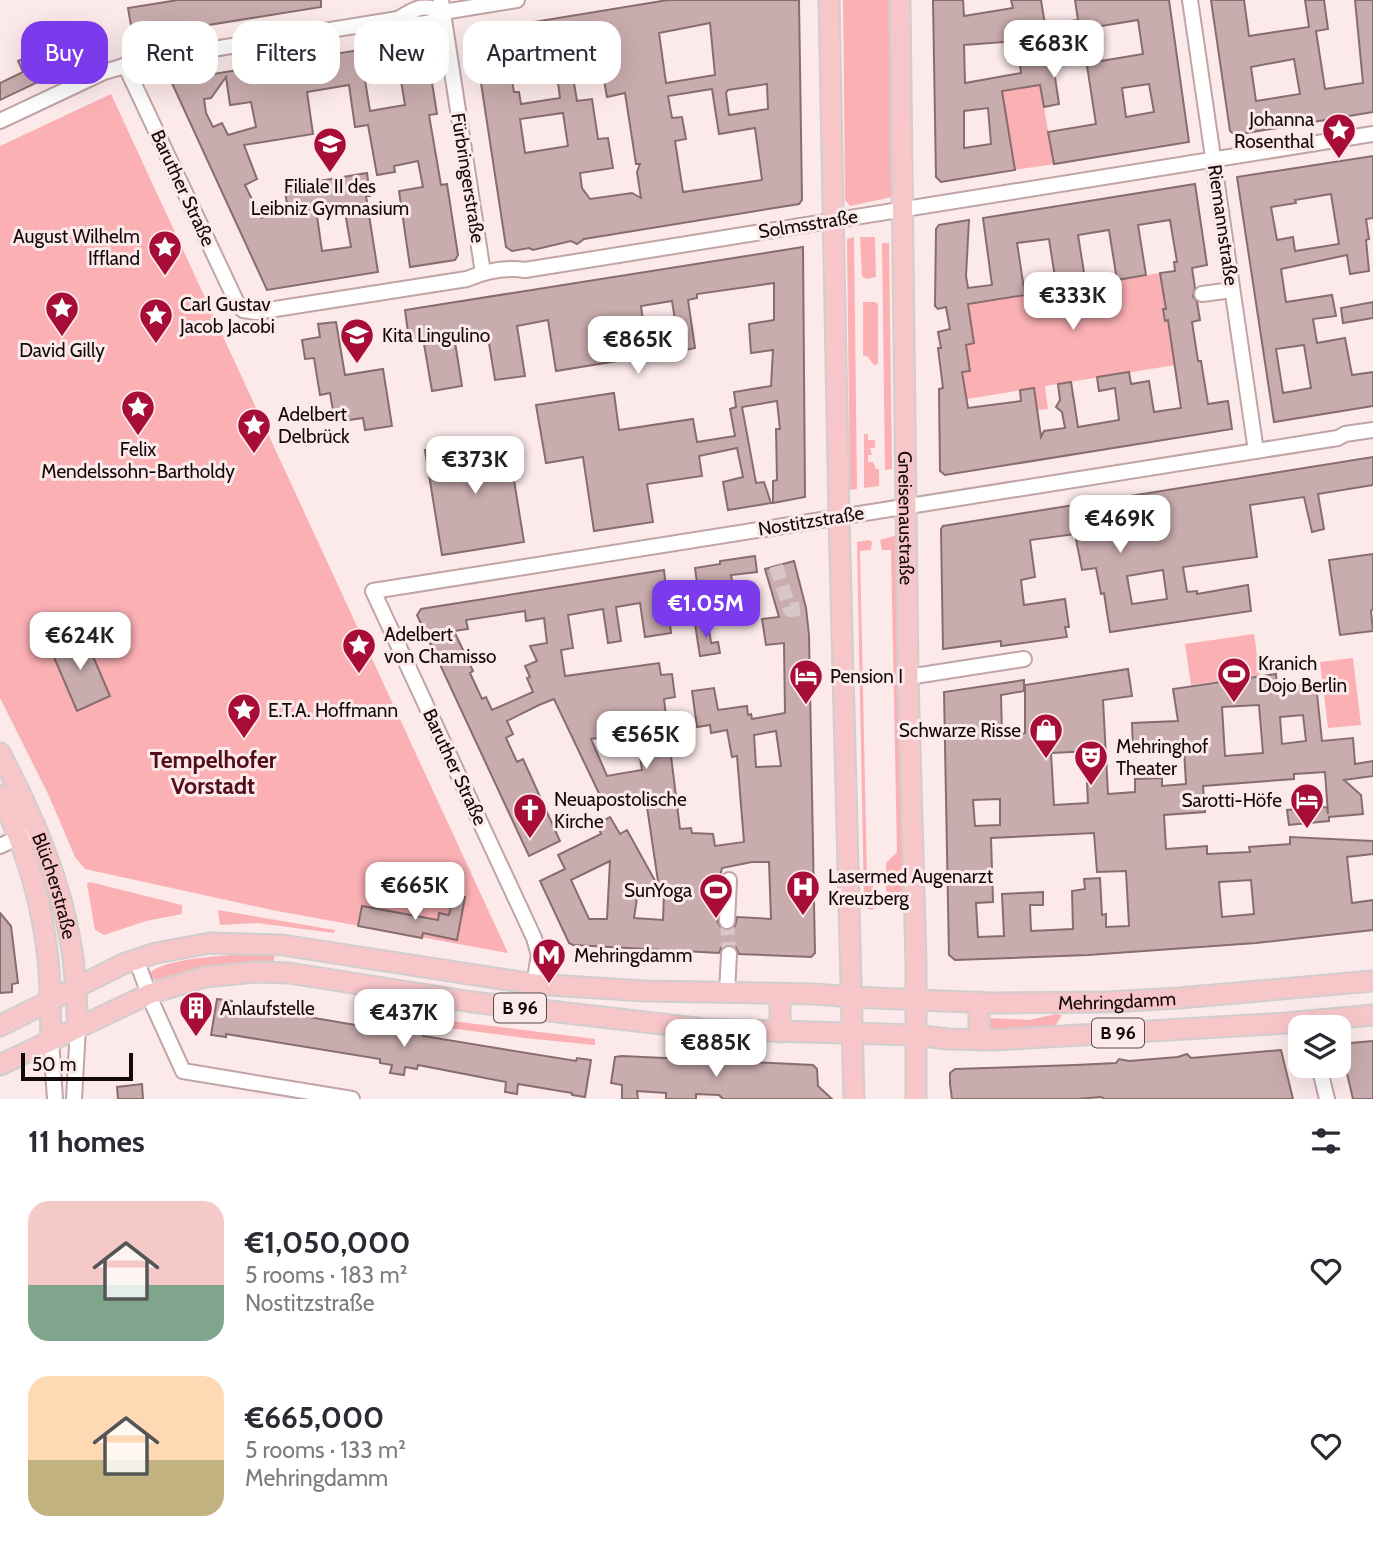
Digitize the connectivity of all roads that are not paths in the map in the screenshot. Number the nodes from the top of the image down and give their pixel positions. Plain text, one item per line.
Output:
1 (517, 0) edge
2 (829, 0) edge
3 (900, 0) edge
4 (1190, 0) edge
5 (442, 6) edge
6 (218, 48) edge
7 (122, 66) edge
8 (134, 84) edge
9 (0, 121) edge
10 (1373, 134) edge
11 (1213, 159) junction
12 (903, 209) junction
13 (833, 220) junction
14 (483, 273) junction
15 (1231, 286) junction
16 (1202, 294) dead end
17 (243, 310) joint
18 (1373, 430) edge
19 (1256, 451) junction
20 (906, 505) junction
21 (839, 516) junction
22 (373, 592) joint
23 (1024, 659) dead end
24 (908, 677) junction
25 (0, 753) edge
26 (0, 795) edge
27 (37, 829) junction
28 (18, 838) junction
29 (0, 846) edge
30 (729, 880) dead end
31 (727, 921) tunnel mouth
32 (729, 954) tunnel mouth
33 (136, 959) junction
34 (1373, 981) edge
35 (534, 984) junction
36 (75, 987) junction
37 (727, 993) junction
38 (149, 994) junction
39 (780, 994) junction
40 (916, 999) junction
41 (50, 1000) junction
42 (979, 1002) junction
43 (1373, 1015) edge
44 (852, 1016) junction
45 (1351, 1018) edge
46 (1288, 1025) edge
47 (0, 1026) edge
48 (78, 1027) junction
49 (780, 1032) junction
50 (915, 1035) junction
51 (51, 1040) junction
52 (979, 1040) junction
53 (1, 1062) edge
54 (1322, 1078) edge
55 (55, 1099) edge
56 (74, 1099) edge
57 (352, 1099) edge
58 (854, 1099) edge
59 (916, 1099) edge
60 (1326, 1099) edge

1 - 5 street
2 - 13 main road
3 - 12 main road, Gneisenaustraße
4 - 11 street, Riemannstraße
5 - 6 street
5 - 14 street, Fürbringerstraße
7 - 9 street
8 - 17 street, Baruther Straße
10 - 11 street, Solmsstraße
11 - 12 street, Solmsstraße
11 - 15 street, Riemannstraße
12 - 13 street, Solmsstraße
12 - 20 main road, Gneisenaustraße
13 - 14 street, Solmsstraße
13 - 21 main road
14 - 17 street, Solmsstraße
15 - 16 street
15 - 19 street, Riemannstraße
18 - 19 street, Nostitzstraße
19 - 20 street, Nostitzstraße
20 - 21 street, Nostitzstraße
20 - 24 main road, Gneisenaustraße
21 - 22 street, Nostitzstraße
21 - 44 main road
22 - 35 street, Baruther Straße
23 - 24 street
24 - 40 main road, Gneisenaustraße
25 - 27 main road, Blücherstraße
26 - 28 main road, Blücherstraße
27 - 28 street
27 - 36 main road, Blücherstraße
28 - 29 street
28 - 41 main road, Blücherstraße
30 - 31 street
32 - 37 street
33 - 35 main road, Mehringdamm / B 96
33 - 36 main road, Mehringdamm / B 96
33 - 38 street
34 - 42 main road, Mehringdamm / B 96
35 - 37 main road, Mehringdamm / B 96
36 - 41 main road, Mehringdamm / B 96
36 - 48 main road, Blücherstraße
37 - 39 main road, Mehringdamm / B 96
38 - 48 main road, Mehringdamm / B 96
38 - 49 main road, Mehringdamm / B 96
38 - 57 street
39 - 44 main road, Mehringdamm / B 96
39 - 49 main road
40 - 42 main road, Mehringdamm / B 96
40 - 44 main road, Mehringdamm / B 96
40 - 50 main road, Gneisenaustraße
41 - 47 main road, Mehringdamm / B 96
41 - 51 main road, Blücherstraße
42 - 52 main road
43 - 45 main road, Mehringdamm / B 96
44 - 49 main road, Mehringdamm / B 96
44 - 50 main road, Mehringdamm / B 96
44 - 58 main road
46 - 52 main road, Mehringdamm / B 96
48 - 51 main road, Mehringdamm / B 96
48 - 56 street
50 - 52 main road, Mehringdamm / B 96
50 - 59 main road, Gneisenaustraße
51 - 53 main road, Mehringdamm / B 96
51 - 55 street
54 - 60 street

